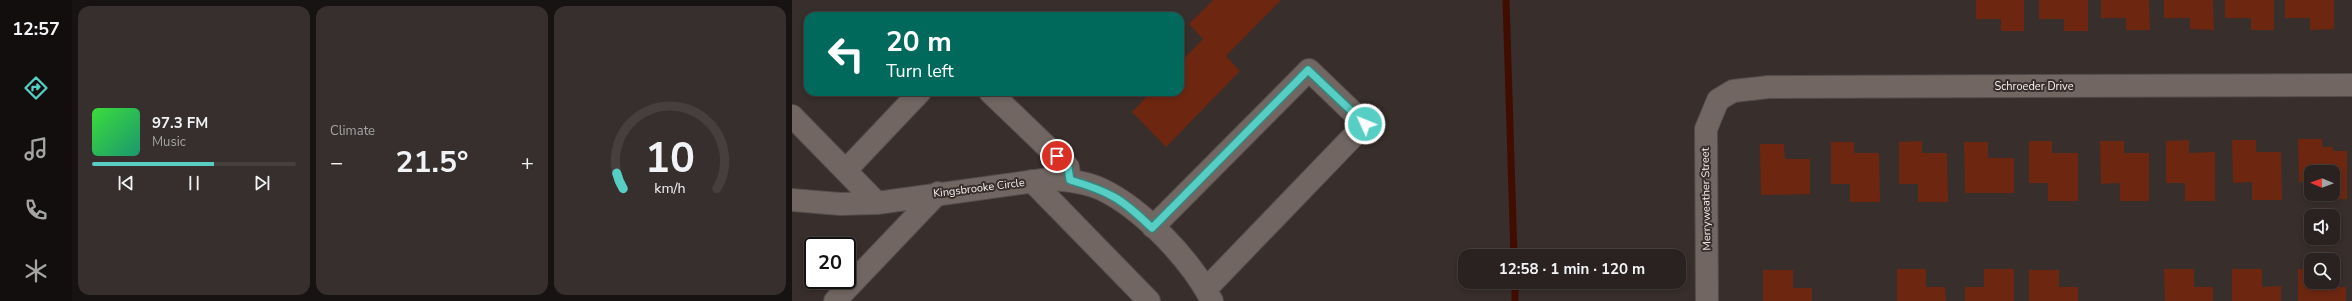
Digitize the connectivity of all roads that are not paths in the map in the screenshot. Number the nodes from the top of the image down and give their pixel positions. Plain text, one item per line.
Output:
1 (2352, 85) edge
2 (916, 96) edge
3 (994, 96) edge
4 (1718, 100) joint
5 (792, 116) edge
6 (846, 170) junction
7 (1070, 180) junction
8 (1032, 181) junction
9 (938, 193) junction
10 (792, 200) edge
11 (876, 203) junction
12 (1152, 228) junction
13 (1209, 295) edge
14 (835, 301) edge
15 (1149, 301) edge
16 (1707, 301) edge

1 - 4 street, Schroeder Drive
2 - 6 street
3 - 7 street
4 - 16 street, Merryweather Street
5 - 6 street
6 - 11 street
7 - 8 street, Kingsbrooke Circle
7 - 12 street, Kingsbrooke Circle
8 - 9 street, Kingsbrooke Circle
8 - 15 street
9 - 11 street, Kingsbrooke Circle
9 - 14 street
10 - 11 street, Kingsbrooke Circle
12 - 13 street, Kingsbrooke Circle
12 - 13 street

